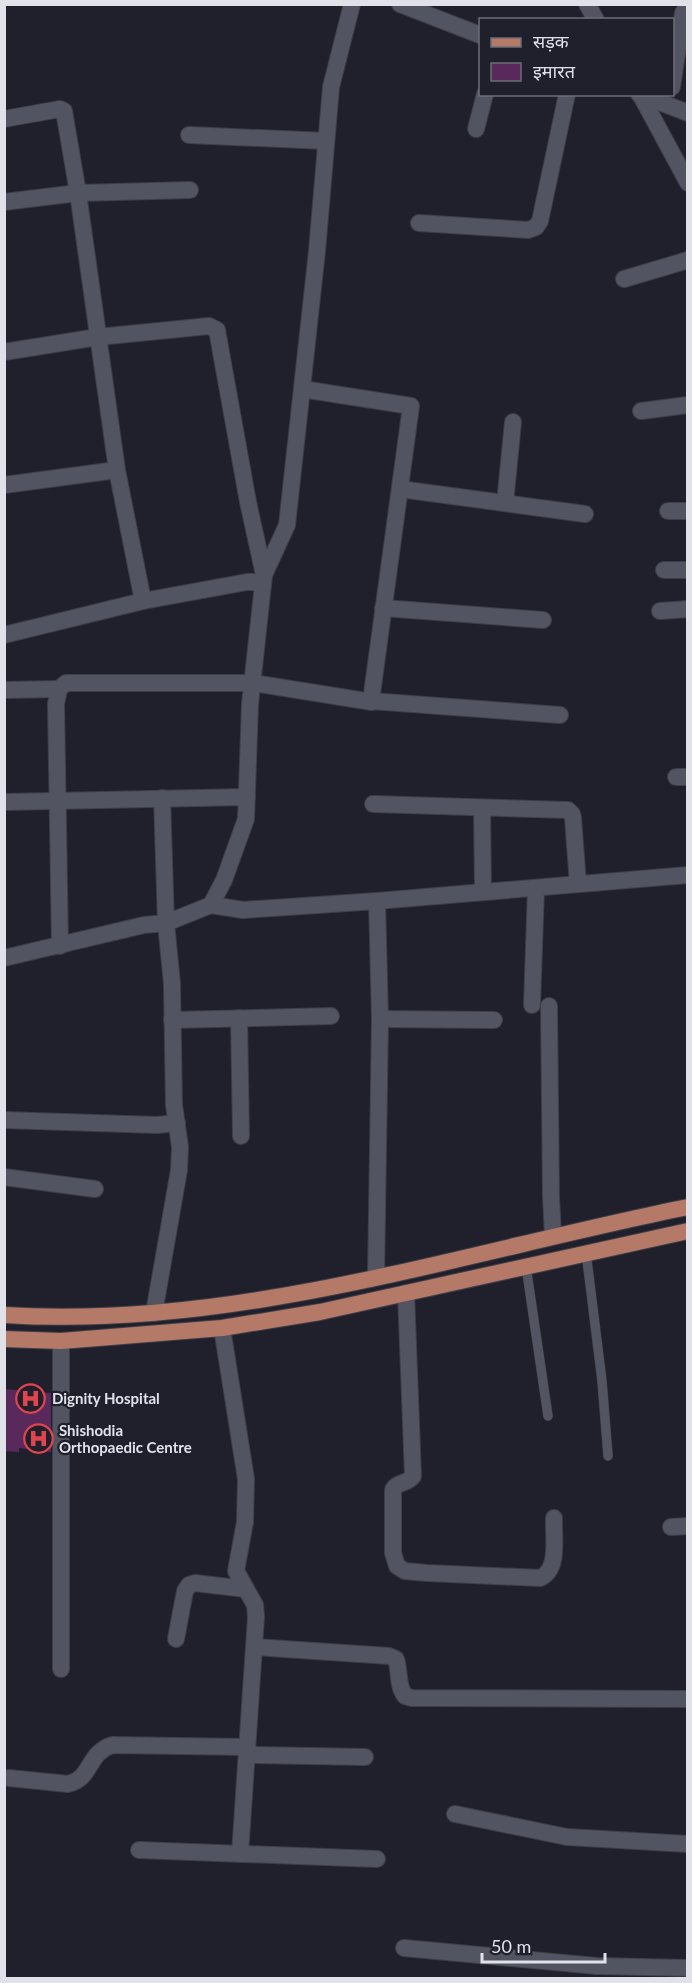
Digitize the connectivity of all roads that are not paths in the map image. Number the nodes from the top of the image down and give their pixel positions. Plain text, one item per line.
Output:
1 (352, 4) edge
2 (400, 4) edge
3 (587, 4) edge
4 (682, 8) edge
5 (595, 18) edge
6 (479, 35) edge
7 (674, 71) edge
8 (484, 96) edge
9 (567, 96) edge
10 (641, 96) edge
11 (646, 96) edge
12 (671, 100) edge
13 (687, 113) edge
14 (4, 119) edge
15 (476, 129) dead end
16 (189, 135) dead end
17 (326, 141) junction
18 (687, 183) edge
19 (190, 190) dead end
20 (78, 193) junction
21 (4, 202) edge
22 (419, 223) dead end
23 (687, 260) edge
24 (624, 279) dead end
25 (98, 337) junction
26 (4, 352) edge
27 (302, 389) junction
28 (687, 405) edge
29 (641, 411) dead end
30 (513, 422) dead end
31 (117, 470) junction
32 (4, 485) edge
33 (400, 489) junction
34 (505, 503) junction
35 (668, 511) dead end
36 (687, 511) edge
37 (585, 514) dead end
38 (664, 570) dead end
39 (687, 570) edge
40 (264, 580) junction
41 (142, 601) junction
42 (383, 608) junction
43 (687, 609) edge
44 (660, 611) dead end
45 (543, 620) dead end
46 (4, 635) edge
47 (253, 683) junction
48 (59, 689) junction
49 (4, 690) edge
50 (372, 702) junction
51 (560, 715) dead end
52 (247, 797) junction
53 (162, 798) junction
54 (58, 800) junction
55 (4, 802) edge
56 (373, 804) dead end
57 (482, 808) junction
58 (687, 875) edge
59 (578, 884) junction
60 (536, 888) junction
61 (483, 892) junction
62 (377, 901) junction
63 (211, 905) junction
64 (166, 923) junction
65 (60, 946) junction
66 (4, 958) edge
67 (331, 1016) dead end
68 (239, 1018) junction
69 (380, 1019) junction
70 (172, 1020) junction
71 (494, 1020) dead end
72 (4, 1120) edge
73 (177, 1123) junction
74 (241, 1136) dead end
75 (4, 1177) edge
76 (95, 1189) dead end
77 (687, 1207) edge
78 (687, 1231) edge
79 (554, 1236) junction
80 (586, 1252) junction
81 (526, 1266) junction
82 (376, 1277) junction
83 (406, 1293) junction
84 (154, 1312) junction
85 (4, 1315) edge
86 (222, 1328) junction
87 (4, 1339) edge
88 (61, 1341) junction
89 (548, 1416) dead end
90 (608, 1455) dead end
91 (554, 1518) dead end
92 (246, 1589) junction
93 (176, 1639) dead end
94 (255, 1647) junction
95 (61, 1669) dead end
96 (687, 1699) edge
97 (247, 1751) junction
98 (366, 1757) dead end
99 (9, 1778) dead end
100 (455, 1814) dead end
101 (687, 1844) edge
102 (139, 1850) dead end
103 (240, 1854) junction
104 (377, 1859) dead end
105 (404, 1948) dead end
106 (539, 1961) junction
107 (687, 1968) edge
108 (596, 1972) edge
109 (537, 1978) edge

1 - 17 street
2 - 6 street
3 - 5 street
4 - 7 street
8 - 15 street
9 - 22 street
10 - 18 street
11 - 12 street
12 - 13 street
14 - 20 street
16 - 17 street
17 - 27 street
19 - 20 street
20 - 21 street
20 - 25 street
23 - 24 street
25 - 26 street
25 - 31 street
25 - 40 street
27 - 33 street
27 - 40 street
28 - 29 street
30 - 34 street
31 - 32 street
31 - 41 street
33 - 34 street
33 - 42 street
34 - 37 street
35 - 36 street
38 - 39 street
40 - 41 street
40 - 47 street
41 - 46 street
42 - 45 street
42 - 50 street
43 - 44 street
47 - 48 street
47 - 50 street
47 - 52 street
48 - 49 street
48 - 54 street
50 - 51 street
52 - 53 street
52 - 63 street
53 - 54 street
53 - 64 street
54 - 55 street
54 - 65 street
56 - 57 street
57 - 59 street
57 - 61 street
58 - 59 street
59 - 60 street
60 - 61 street
60 - 79 street
61 - 62 street
62 - 63 street
62 - 69 street
63 - 64 street
64 - 65 street
64 - 70 street
65 - 66 street
67 - 68 street
68 - 70 street
68 - 74 street
69 - 71 street
69 - 82 street
70 - 73 street
72 - 73 street
73 - 84 street
75 - 76 street
77 - 79 main road
78 - 80 main road
79 - 82 main road
80 - 81 main road
80 - 90 lane
81 - 83 main road
81 - 89 lane
82 - 84 main road
83 - 86 main road
83 - 91 street
84 - 85 main road
86 - 88 main road
86 - 92 street
87 - 88 main road
88 - 95 street
92 - 93 street
92 - 94 street
94 - 96 street
94 - 97 street
97 - 98 street
97 - 99 street
97 - 103 street
100 - 101 street
102 - 103 street
103 - 104 street
105 - 106 street
106 - 108 street
106 - 109 street
107 - 108 street

